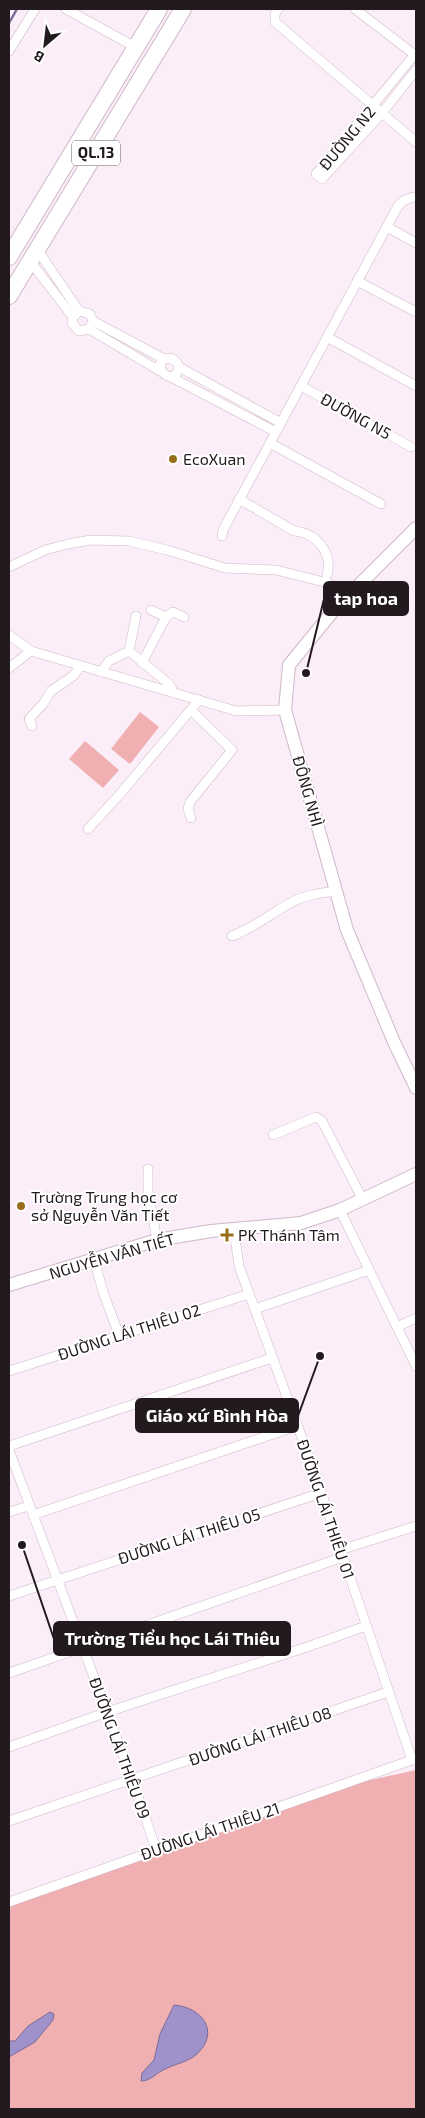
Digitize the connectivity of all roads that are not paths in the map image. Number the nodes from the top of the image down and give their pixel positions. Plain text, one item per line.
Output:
1 (35, 9) edge
2 (66, 9) edge
3 (159, 9) edge
4 (184, 9) edge
5 (278, 9) edge
6 (355, 9) edge
7 (135, 47) junction
8 (9, 51) edge
9 (416, 54) edge
10 (155, 55) junction
11 (416, 70) edge
12 (375, 106) junction
13 (382, 113) junction
14 (416, 142) edge
15 (414, 197) dead end
16 (387, 227) junction
17 (416, 243) edge
18 (14, 249) edge
19 (34, 255) junction
20 (358, 281) junction
21 (9, 296) edge
22 (416, 312) edge
23 (76, 314) junction
24 (91, 325) junction
25 (327, 337) junction
26 (164, 359) junction
27 (179, 367) junction
28 (160, 371) junction
29 (172, 377) junction
30 (300, 386) junction
31 (416, 386) edge
32 (281, 423) junction
33 (276, 432) junction
34 (270, 443) junction
35 (411, 447) dead end
36 (239, 499) junction
37 (381, 504) dead end
38 (416, 528) edge
39 (222, 536) dead end
40 (9, 567) edge
41 (327, 575) dead end
42 (350, 594) junction
43 (151, 610) dead end
44 (136, 616) dead end
45 (166, 617) junction
46 (184, 617) dead end
47 (9, 635) edge
48 (31, 651) junction
49 (129, 651) junction
50 (142, 663) junction
51 (81, 666) junction
52 (9, 668) edge
53 (101, 672) junction
54 (174, 693) junction
55 (199, 700) junction
56 (192, 710) junction
57 (285, 710) junction
58 (32, 726) dead end
59 (191, 818) dead end
60 (88, 829) dead end
61 (336, 892) junction
62 (232, 936) dead end
63 (416, 1088) edge
64 (273, 1135) dead end
65 (148, 1169) dead end
66 (416, 1174) edge
67 (363, 1200) junction
68 (340, 1210) junction
69 (234, 1230) junction
70 (157, 1240) junction
71 (94, 1259) junction
72 (369, 1270) junction
73 (9, 1285) edge
74 (249, 1294) junction
75 (255, 1309) junction
76 (416, 1318) edge
77 (397, 1327) junction
78 (119, 1335) junction
79 (272, 1358) junction
80 (416, 1366) edge
81 (9, 1371) edge
82 (297, 1426) junction
83 (9, 1446) edge
84 (9, 1450) edge
85 (321, 1493) junction
86 (29, 1506) junction
87 (9, 1512) edge
88 (32, 1515) junction
89 (416, 1526) edge
90 (341, 1553) junction
91 (57, 1581) junction
92 (9, 1596) edge
93 (366, 1626) junction
94 (82, 1648) junction
95 (9, 1673) edge
96 (388, 1692) junction
97 (107, 1712) junction
98 (9, 1747) edge
99 (412, 1760) joint
100 (132, 1779) junction
101 (9, 1821) edge
102 (156, 1850) junction
103 (9, 1902) edge

1 - 8 street
2 - 7 street
3 - 7 highway, QL.13
4 - 10 highway, QL.13
5 - 12 street
6 - 9 street
7 - 10 highway
7 - 18 highway, QL.13
9 - 12 street, ĐƯỜNG N2
10 - 19 highway, QL.13
11 - 13 street, ĐƯỜNG N2
12 - 13 street
12 - 13 street, ĐƯỜNG N2
13 - 14 street
15 - 16 street
16 - 17 street
16 - 20 street
18 - 19 highway
19 - 21 highway, QL.13
19 - 23 street
19 - 23 street
20 - 22 street
20 - 25 street
23 - 24 street
23 - 24 street
24 - 26 street
24 - 28 street
25 - 30 street
25 - 31 street
26 - 27 street
26 - 28 street
27 - 29 street
27 - 32 street
28 - 29 street
29 - 33 street
30 - 32 street
30 - 35 street, ĐƯỜNG N5
32 - 33 street
33 - 34 street
34 - 36 street
34 - 37 street
36 - 39 street
36 - 41 street
38 - 42 street, ĐÔNG NHÌ
40 - 42 street
42 - 57 street, ĐÔNG NHÌ
43 - 45 street
44 - 49 street
45 - 46 street
45 - 50 street
47 - 48 street
48 - 51 street
48 - 52 street
49 - 50 street
49 - 53 street
50 - 54 street
51 - 53 street
51 - 58 street
53 - 54 street
54 - 55 street
55 - 56 street
55 - 57 street
56 - 59 street
56 - 60 street
57 - 61 street, ĐÔNG NHÌ
61 - 62 street
61 - 63 street, ĐÔNG NHÌ
64 - 67 street
65 - 70 street
66 - 67 street, NGUYỄN VĂN TIẾT
67 - 68 street, NGUYỄN VĂN TIẾT
68 - 69 street, NGUYỄN VĂN TIẾT
68 - 72 street
69 - 70 street, NGUYỄN VĂN TIẾT
69 - 74 street, ĐƯỜNG LÁI THIÊU 01
70 - 71 street, NGUYỄN VĂN TIẾT
71 - 73 street, NGUYỄN VĂN TIẾT
71 - 78 street
72 - 75 street
72 - 77 street
74 - 75 street, ĐƯỜNG LÁI THIÊU 01
74 - 78 street, ĐƯỜNG LÁI THIÊU 02
75 - 79 street, ĐƯỜNG LÁI THIÊU 01
76 - 77 street
77 - 80 street
78 - 81 street, ĐƯỜNG LÁI THIÊU 02
79 - 82 street, ĐƯỜNG LÁI THIÊU 01
79 - 83 street
82 - 85 street, ĐƯỜNG LÁI THIÊU 01
82 - 88 street
84 - 86 street, ĐƯỜNG LÁI THIÊU 09
85 - 90 street, ĐƯỜNG LÁI THIÊU 01
85 - 91 street, ĐƯỜNG LÁI THIÊU 05
86 - 87 street
86 - 88 street, ĐƯỜNG LÁI THIÊU 09
88 - 91 street, ĐƯỜNG LÁI THIÊU 09
89 - 90 street
90 - 93 street, ĐƯỜNG LÁI THIÊU 01
90 - 94 street
91 - 92 street, ĐƯỜNG LÁI THIÊU 05
91 - 94 street, ĐƯỜNG LÁI THIÊU 09
93 - 96 street, ĐƯỜNG LÁI THIÊU 01
93 - 97 street
94 - 95 street
94 - 97 street, ĐƯỜNG LÁI THIÊU 09
96 - 99 street, ĐƯỜNG LÁI THIÊU 01
96 - 100 street, ĐƯỜNG LÁI THIÊU 08
97 - 98 street
97 - 100 street, ĐƯỜNG LÁI THIÊU 09
99 - 102 street, ĐƯỜNG LÁI THIÊU 21
100 - 101 street, ĐƯỜNG LÁI THIÊU 08
100 - 102 street, ĐƯỜNG LÁI THIÊU 09
102 - 103 street, ĐƯỜNG LÁI THIÊU 21

